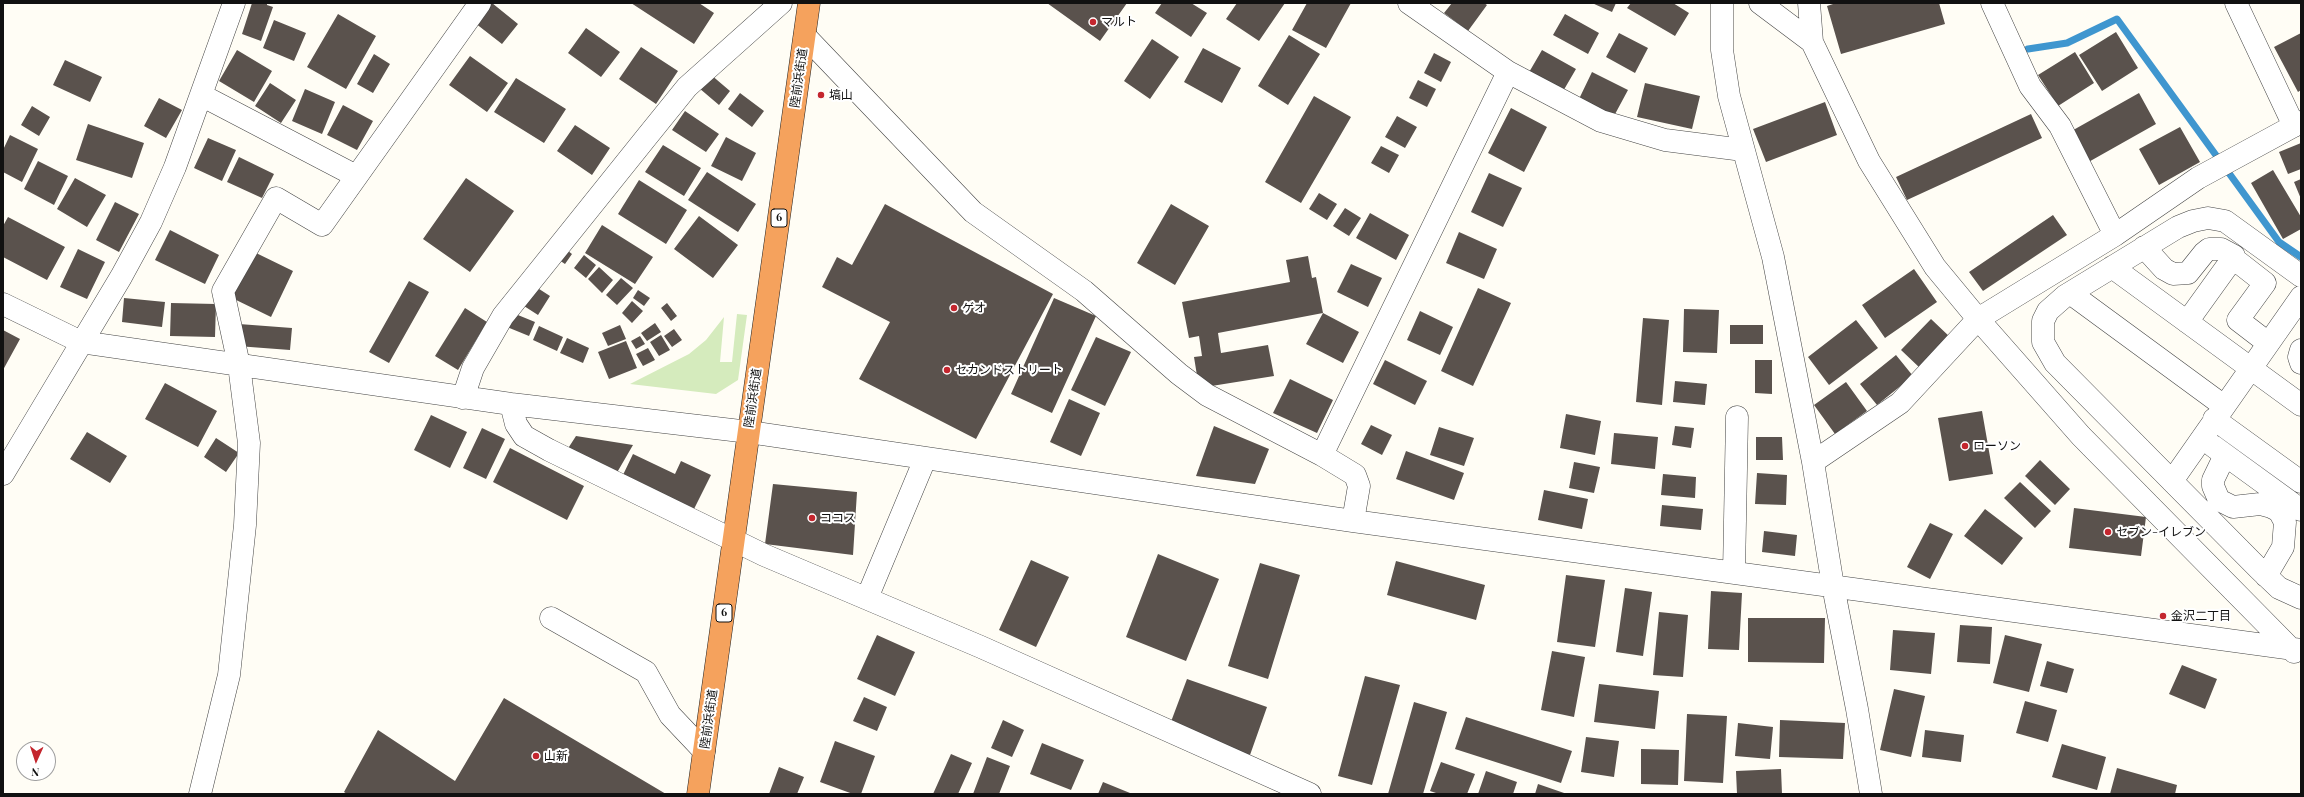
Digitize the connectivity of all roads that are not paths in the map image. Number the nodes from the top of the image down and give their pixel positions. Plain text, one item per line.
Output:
1 (234, 3) edge
2 (480, 3) edge
3 (781, 3) edge
4 (809, 3) edge
5 (1409, 3) edge
6 (1722, 3) edge
7 (1760, 3) edge
8 (1809, 3) edge
9 (1992, 3) edge
10 (2236, 3) edge
11 (805, 36) junction
12 (1812, 42) junction
13 (1508, 72) junction
14 (201, 95) junction
15 (2298, 124) edge
16 (1743, 150) junction
17 (356, 176) junction
18 (2115, 235) junction
19 (2248, 237) junction
20 (2144, 247) junction
21 (2234, 257) junction
22 (2112, 267) junction
23 (2301, 276) edge
24 (2070, 292) junction
25 (3, 304) edge
26 (2299, 306) edge
27 (1978, 319) junction
28 (2187, 322) junction
29 (81, 342) junction
30 (2268, 343) junction
31 (2301, 350) edge
32 (2301, 363) edge
33 (239, 365) junction
34 (2250, 368) junction
35 (463, 398) junction
36 (511, 404) junction
37 (2301, 405) edge
38 (2219, 412) junction
39 (1737, 417) dead end
40 (749, 432) junction
41 (2201, 437) junction
42 (1322, 455) junction
43 (2225, 455) junction
44 (925, 459) junction
45 (1813, 462) junction
46 (3, 474) edge
47 (2172, 481) junction
48 (2301, 482) edge
49 (2301, 510) edge
50 (1353, 520) junction
51 (734, 540) junction
52 (1734, 572) junction
53 (2266, 576) junction
54 (1832, 586) junction
55 (867, 598) junction
56 (2301, 598) edge
57 (551, 618) dead end
58 (2298, 652) edge
59 (704, 751) junction
60 (200, 794) edge
61 (698, 794) edge
62 (1310, 794) edge
63 (1870, 794) edge

1 - 14 street
2 - 17 street
3 - 35 street
4 - 11 highway, 陸前浜街道 / 6
5 - 13 street
6 - 16 street
7 - 12 street
8 - 12 street
9 - 18 street
10 - 15 street
11 - 40 highway, 陸前浜街道 / 6
11 - 42 street
12 - 27 street
13 - 16 street
13 - 42 street
14 - 17 street
14 - 29 street
15 - 18 street
16 - 45 street
17 - 33 street
18 - 27 street
19 - 20 street
19 - 21 street
19 - 23 street
20 - 21 street
20 - 22 street
21 - 28 street
21 - 30 street
22 - 24 street
22 - 28 street
24 - 38 street
24 - 47 street
25 - 29 street
26 - 30 street
27 - 45 street
27 - 58 street
28 - 34 street
29 - 33 street
29 - 46 street
30 - 34 street
31 - 32 street
33 - 35 street
33 - 60 street
34 - 37 street
34 - 38 street
35 - 36 street
36 - 40 street
36 - 51 street
38 - 41 street
38 - 48 street
39 - 52 street
40 - 44 street
40 - 51 highway, 陸前浜街道 / 6
41 - 43 street
41 - 47 street
42 - 50 street
43 - 49 street
43 - 53 street
44 - 50 street
44 - 55 street
45 - 54 street
47 - 53 street
50 - 52 street
51 - 55 street
51 - 59 highway, 陸前浜街道 / 6
52 - 54 street
53 - 56 street
54 - 58 street
54 - 63 street
55 - 62 street
57 - 59 street
59 - 61 highway, 陸前浜街道 / 6

